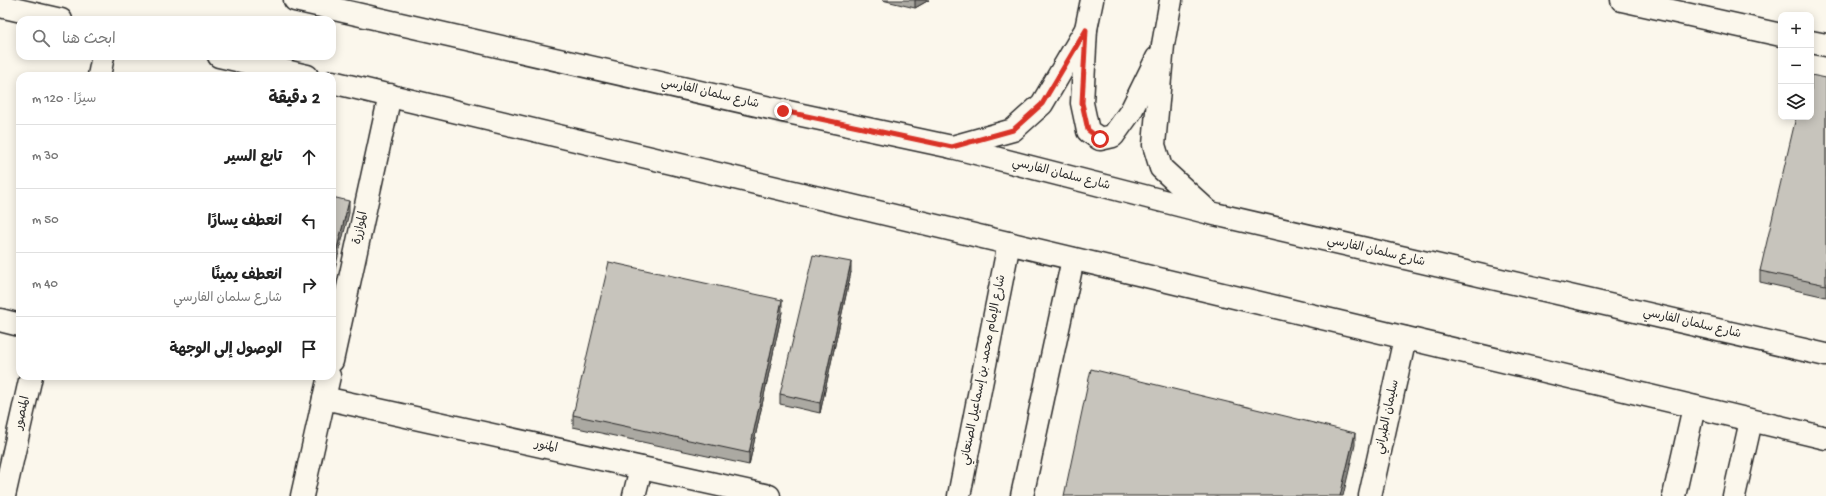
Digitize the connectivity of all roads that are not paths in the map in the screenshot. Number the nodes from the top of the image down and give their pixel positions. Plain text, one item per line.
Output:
1 (295, 0) edge
2 (1092, 0) edge
3 (1170, 0) edge
4 (1622, 0) edge
5 (0, 6) edge
6 (1685, 7) edge
7 (44, 16) edge
8 (1086, 30) junction
9 (1778, 34) edge
10 (1814, 43) edge
11 (1826, 45) edge
12 (1163, 46) junction
13 (102, 60) edge
14 (237, 60) edge
15 (100, 72) edge
16 (289, 72) edge
17 (336, 83) edge
18 (390, 95) junction
19 (952, 147) junction
20 (1210, 213) junction
21 (1010, 243) junction
22 (1072, 259) junction
23 (0, 320) edge
24 (16, 324) edge
25 (1405, 338) junction
26 (336, 343) edge
27 (1826, 355) edge
28 (30, 380) edge
29 (328, 380) edge
30 (324, 398) junction
31 (1694, 407) junction
32 (1751, 421) junction
33 (1826, 438) edge
34 (641, 468) junction
35 (4, 496) edge
36 (302, 496) edge
37 (634, 496) edge
38 (769, 496) edge
39 (959, 496) edge
40 (1022, 496) edge
41 (1370, 496) edge
42 (1674, 496) edge
43 (1734, 496) edge

1 - 19 street, شارع سلمان الفارسي
2 - 8 street
3 - 12 street
4 - 6 street
5 - 7 street
6 - 9 street
8 - 12 street
8 - 19 street
10 - 11 street
12 - 20 street
13 - 15 street
14 - 16 street
17 - 18 street
18 - 21 street
18 - 26 street, الموازرة
19 - 20 street, شارع سلمان الفارسي
20 - 27 street, شارع سلمان الفارسي
21 - 22 street
21 - 39 street, شارع الإمام محمد بن إسماعيل الصنعاني
22 - 25 street
22 - 40 street
23 - 24 street
25 - 31 street
25 - 41 street, سليمان الطبراني
28 - 35 street, المنصور
29 - 30 street
30 - 34 street, المنور
30 - 36 street
31 - 32 street
31 - 42 street
32 - 33 street
32 - 43 street
34 - 37 street
34 - 38 street, المنور

